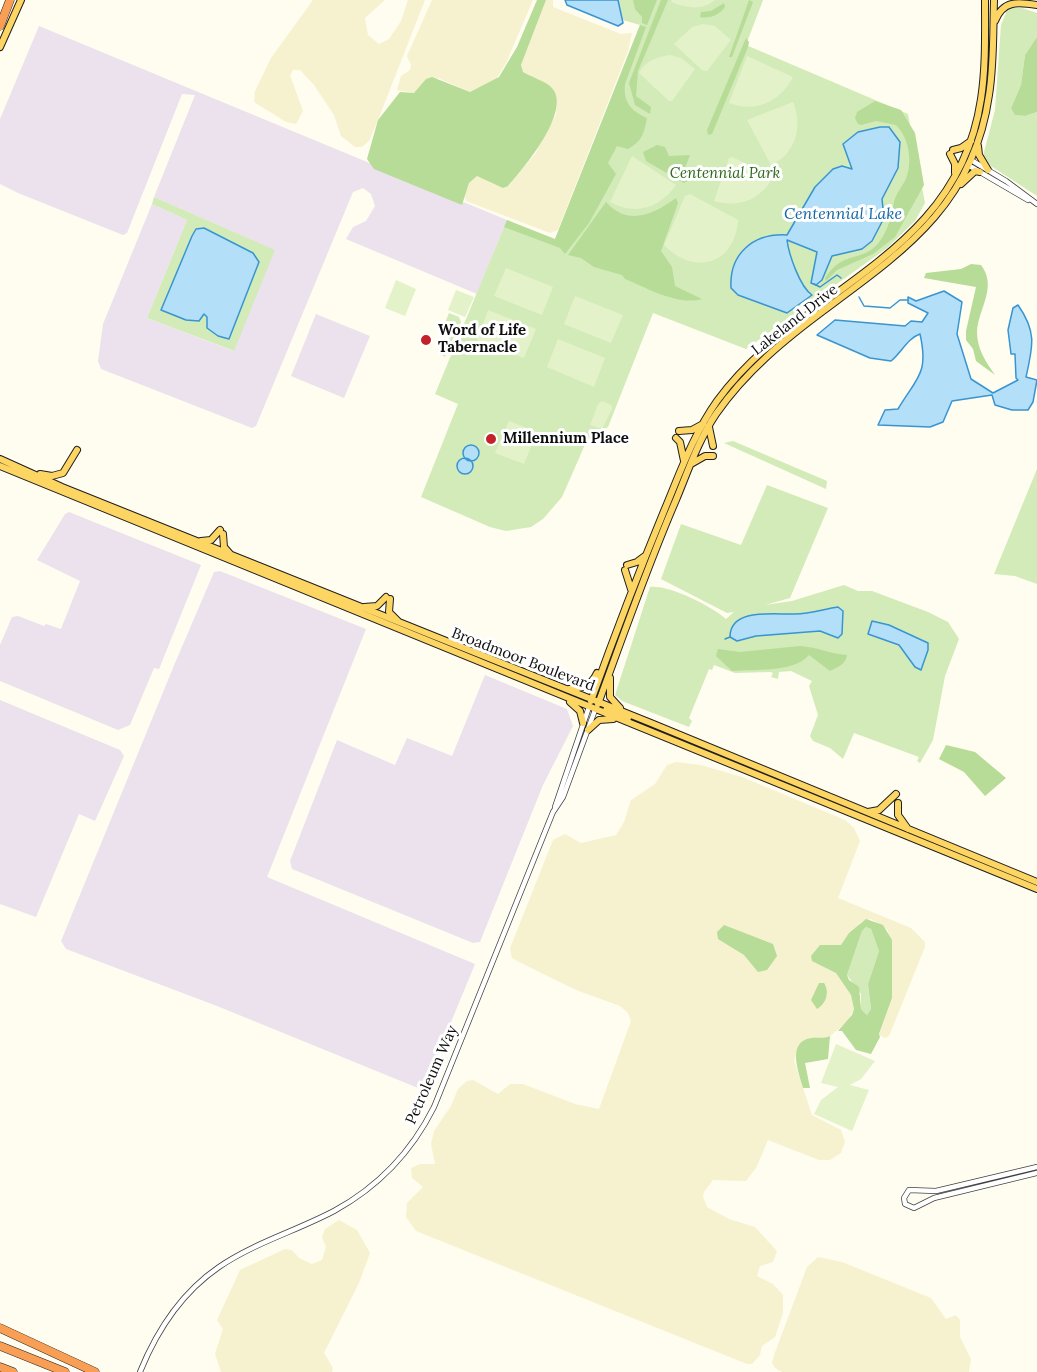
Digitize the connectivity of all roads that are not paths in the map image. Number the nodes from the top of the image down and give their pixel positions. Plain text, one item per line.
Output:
1 (10, 0) edge
2 (21, 0) edge
3 (994, 0) edge
4 (1026, 0) edge
5 (986, 1) edge
6 (1037, 4) edge
7 (0, 26) edge
8 (993, 33) junction
9 (0, 47) edge
10 (993, 52) junction
11 (974, 142) junction
12 (970, 163) junction
13 (988, 170) junction
14 (980, 172) junction
15 (955, 177) junction
16 (956, 188) junction
17 (1036, 204) edge
18 (706, 425) junction
19 (713, 446) dead end
20 (76, 450) dead end
21 (713, 456) dead end
22 (0, 459) edge
23 (688, 463) junction
24 (0, 466) edge
25 (24, 470) junction
26 (197, 542) junction
27 (231, 555) junction
28 (646, 555) junction
29 (631, 591) junction
30 (359, 607) junction
31 (400, 624) junction
32 (621, 638) junction
33 (608, 651) junction
34 (566, 689) junction
35 (562, 696) junction
36 (591, 699) junction
37 (595, 706) junction
38 (628, 714) junction
39 (620, 720) junction
40 (583, 723) junction
41 (651, 723) junction
42 (588, 730) junction
43 (896, 794) dead end
44 (898, 803) dead end
45 (554, 810) junction
46 (866, 812) junction
47 (908, 830) junction
48 (1037, 882) edge
49 (1037, 889) edge
50 (1037, 1167) edge
51 (1037, 1173) edge
52 (0, 1328) edge
53 (0, 1333) edge
54 (0, 1346) edge
55 (57, 1355) junction
56 (0, 1367) edge
57 (13, 1372) edge
58 (65, 1372) edge
59 (95, 1372) edge
60 (140, 1372) edge

1 - 7 highway
2 - 9 main road
3 - 8 main road, Lakeland Drive
4 - 6 main road
5 - 10 main road
5 - 11 main road, Lakeland Drive
6 - 8 main road
8 - 10 main road, Lakeland Drive
10 - 11 main road, Lakeland Drive
11 - 12 main road, Lakeland Drive
11 - 13 main road
11 - 15 main road, Lakeland Drive
11 - 15 main road
12 - 13 street
12 - 14 street
12 - 16 main road, Lakeland Drive
13 - 17 street
14 - 16 main road
14 - 17 street
15 - 18 main road, Lakeland Drive
16 - 18 main road, Lakeland Drive
18 - 19 main road
18 - 23 main road, Lakeland Drive
18 - 23 main road
20 - 25 main road
21 - 23 main road
22 - 25 main road, Broadmoor Boulevard
23 - 28 main road, Lakeland Drive
23 - 32 main road, Lakeland Drive
24 - 35 main road, Broadmoor Boulevard
25 - 26 main road, Broadmoor Boulevard
26 - 27 main road, Broadmoor Boulevard
26 - 27 main road
27 - 30 main road, Broadmoor Boulevard
28 - 29 main road, Lakeland Drive
28 - 29 main road
29 - 33 main road, Lakeland Drive
30 - 31 main road, Broadmoor Boulevard
30 - 31 main road
31 - 34 main road, Broadmoor Boulevard
32 - 37 main road, Lakeland Drive
32 - 38 main road
33 - 34 main road
33 - 36 main road, Lakeland Drive
34 - 36 main road, Broadmoor Boulevard
35 - 37 main road, Broadmoor Boulevard
35 - 40 main road
36 - 37 main road, Broadmoor Boulevard
37 - 38 main road, Broadmoor Boulevard
37 - 39 main road, Broadmoor Boulevard
37 - 40 street, Petroleum Way
37 - 41 main road
37 - 42 street, Petroleum Way
38 - 41 main road, Broadmoor Boulevard
39 - 42 main road
39 - 49 main road, Broadmoor Boulevard
40 - 45 street, Petroleum Way
41 - 46 main road, Broadmoor Boulevard
42 - 45 street, Petroleum Way
43 - 46 main road
44 - 47 main road
45 - 60 street, Petroleum Way
46 - 47 main road, Broadmoor Boulevard
47 - 48 main road, Broadmoor Boulevard
50 - 51 street
52 - 55 highway
53 - 55 highway
54 - 58 highway
55 - 59 highway
56 - 57 highway

